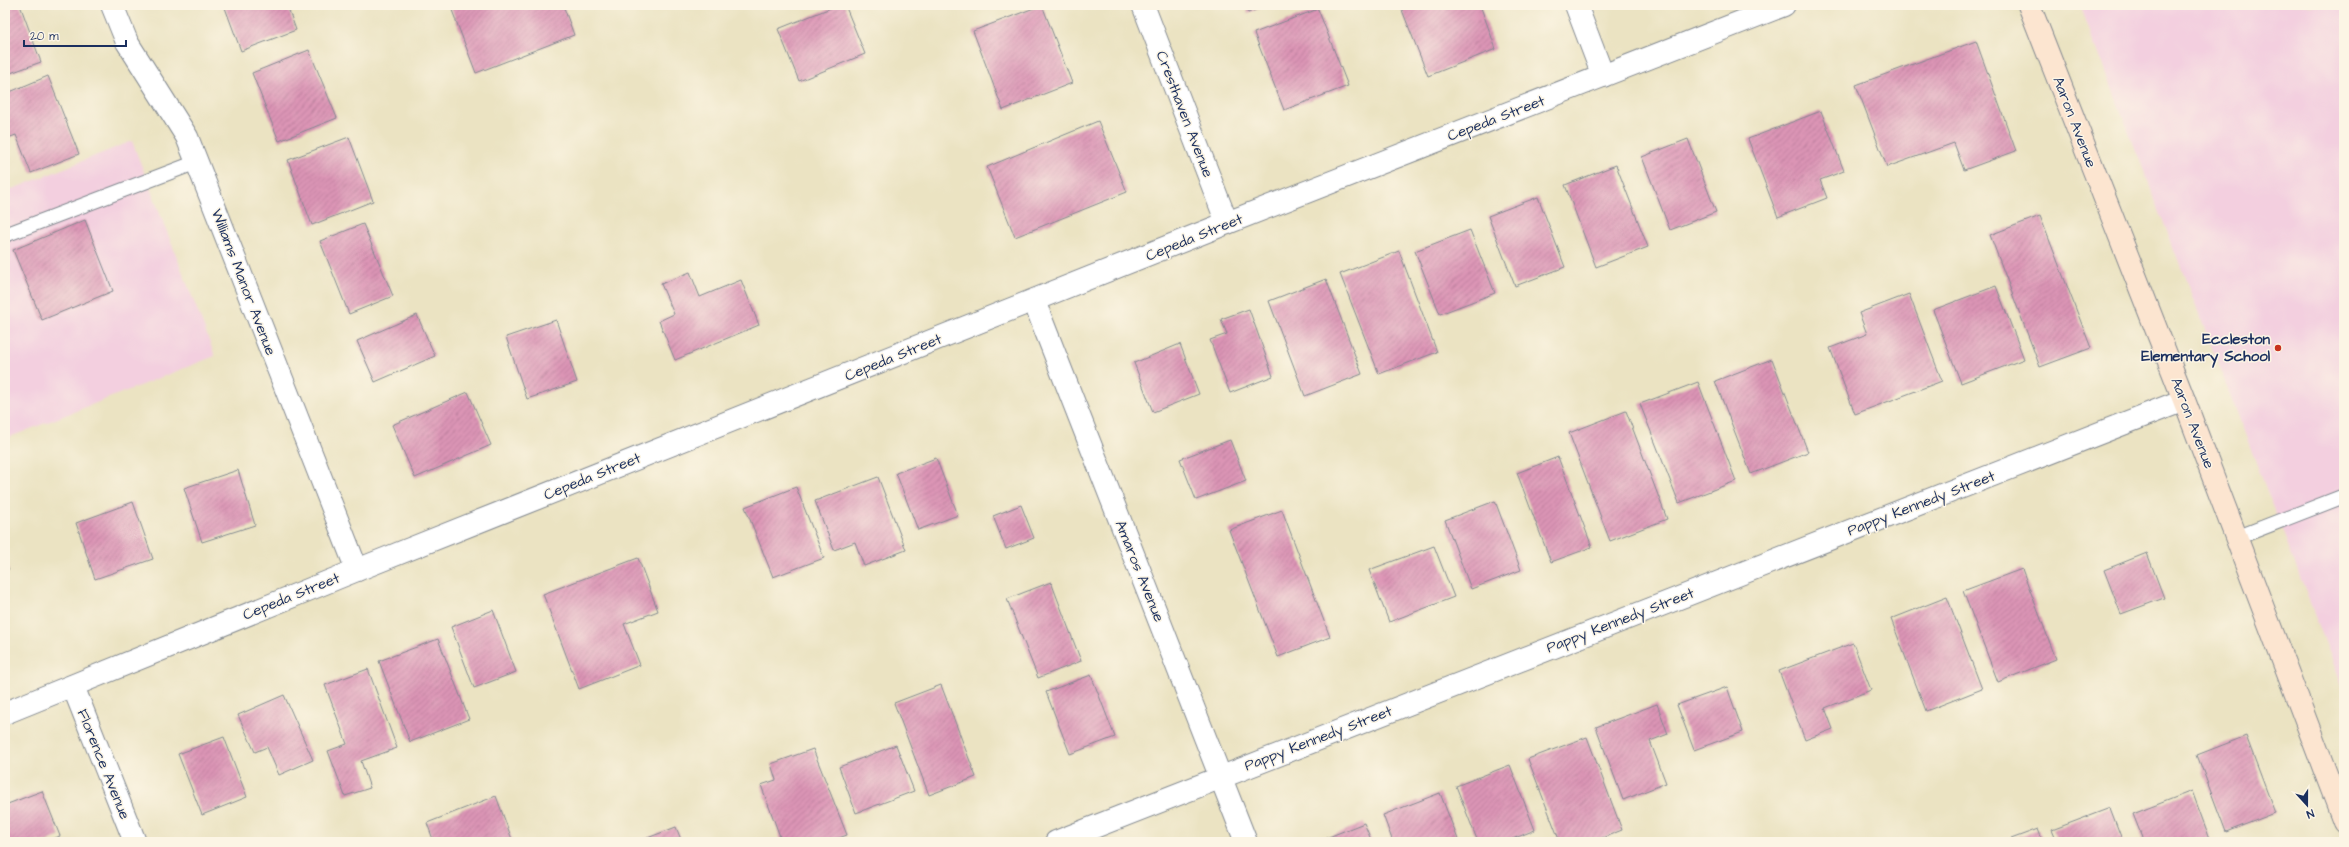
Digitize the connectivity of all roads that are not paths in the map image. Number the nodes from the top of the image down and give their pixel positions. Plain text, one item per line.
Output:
1 (112, 5) edge
2 (1143, 5) edge
3 (1576, 5) edge
4 (1784, 5) edge
5 (2029, 5) edge
6 (1603, 76) junction
7 (197, 162) junction
8 (1228, 223) junction
9 (5, 235) edge
10 (1034, 301) junction
11 (2184, 400) junction
12 (2344, 496) edge
13 (2236, 538) junction
14 (356, 570) junction
15 (73, 686) junction
16 (5, 713) edge
17 (1221, 776) junction
18 (2344, 821) edge
19 (135, 842) edge
20 (1056, 842) edge
21 (1246, 842) edge

1 - 7 street, Williams Manor Avenue
2 - 8 street, Cresthaven Avenue
3 - 6 street
4 - 6 street, Cepeda Street
5 - 11 street, Aaron Avenue
6 - 8 street, Cepeda Street
7 - 9 lane
7 - 14 street, Williams Manor Avenue
8 - 10 street, Cepeda Street
10 - 14 street, Cepeda Street
10 - 17 street, Amaros Avenue
11 - 13 street, Aaron Avenue
11 - 17 street, Pappy Kennedy Street
12 - 13 lane
13 - 18 street, Aaron Avenue
14 - 15 street, Cepeda Street
15 - 16 street, Cepeda Street
15 - 19 street, Florence Avenue
17 - 20 street, Pappy Kennedy Street
17 - 21 street, Amaros Avenue

